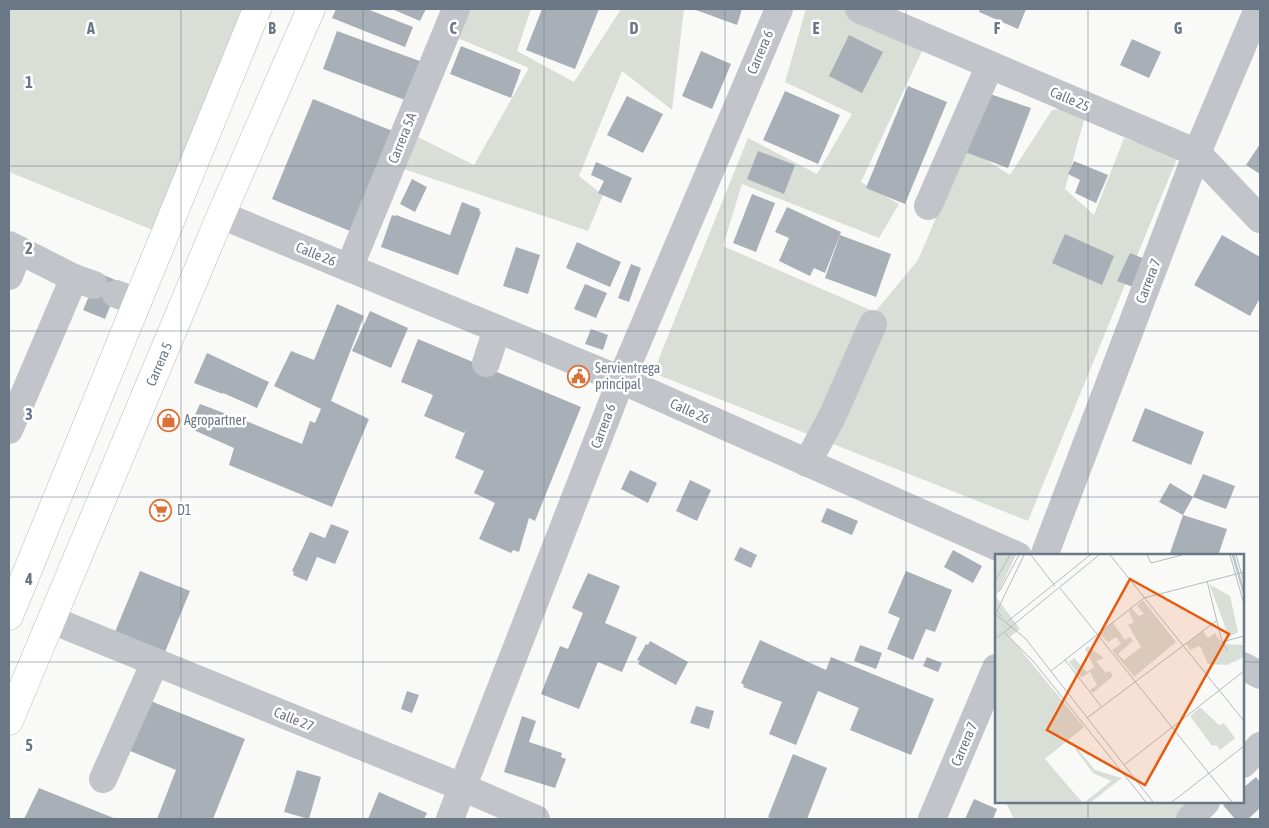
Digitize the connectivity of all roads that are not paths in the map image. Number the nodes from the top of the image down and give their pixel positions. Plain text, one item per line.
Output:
1 (257, 9) edge
2 (311, 9) edge
3 (456, 9) edge
4 (779, 9) edge
5 (859, 9) edge
6 (1258, 9) edge
7 (990, 64) junction
8 (1197, 153) junction
9 (928, 206) dead end
10 (221, 215) junction
11 (1260, 218) edge
12 (14, 248) edge
13 (349, 268) junction
14 (9, 276) edge
15 (105, 290) junction
16 (873, 324) dead end
17 (497, 329) junction
18 (486, 363) dead end
19 (621, 380) junction
20 (9, 430) edge
21 (808, 463) junction
22 (1013, 554) edge
23 (1045, 554) edge
24 (9, 616) edge
25 (52, 620) junction
26 (154, 662) junction
27 (1244, 667) edge
28 (995, 670) edge
29 (1260, 675) edge
30 (9, 720) edge
31 (1260, 746) edge
32 (1244, 763) edge
33 (104, 779) dead end
34 (462, 787) junction
35 (450, 819) edge
36 (536, 819) edge
37 (932, 819) edge

1 - 15 main road
2 - 10 main road, Carrera 5
3 - 13 street, Carrera 5A
4 - 19 street, Carrera 6
5 - 7 street, Calle 25
6 - 8 street, Carrera 7
7 - 8 street, Calle 25
7 - 9 street
8 - 11 street, Calle 25
8 - 23 street, Carrera 7
10 - 13 street, Calle 26
10 - 25 main road, Carrera 5
12 - 14 street
12 - 15 street
13 - 17 street, Calle 26
15 - 20 street
15 - 24 main road
16 - 21 street
17 - 18 street
17 - 19 street, Calle 26
19 - 21 street, Calle 26
19 - 34 street, Carrera 6
21 - 22 street, Calle 26
25 - 26 street, Calle 27
25 - 30 main road, Carrera 5
26 - 33 street
26 - 34 street, Calle 27
27 - 29 street
28 - 37 street, Carrera 7
31 - 32 street
34 - 35 street, Carrera 6
34 - 36 street, Calle 27

